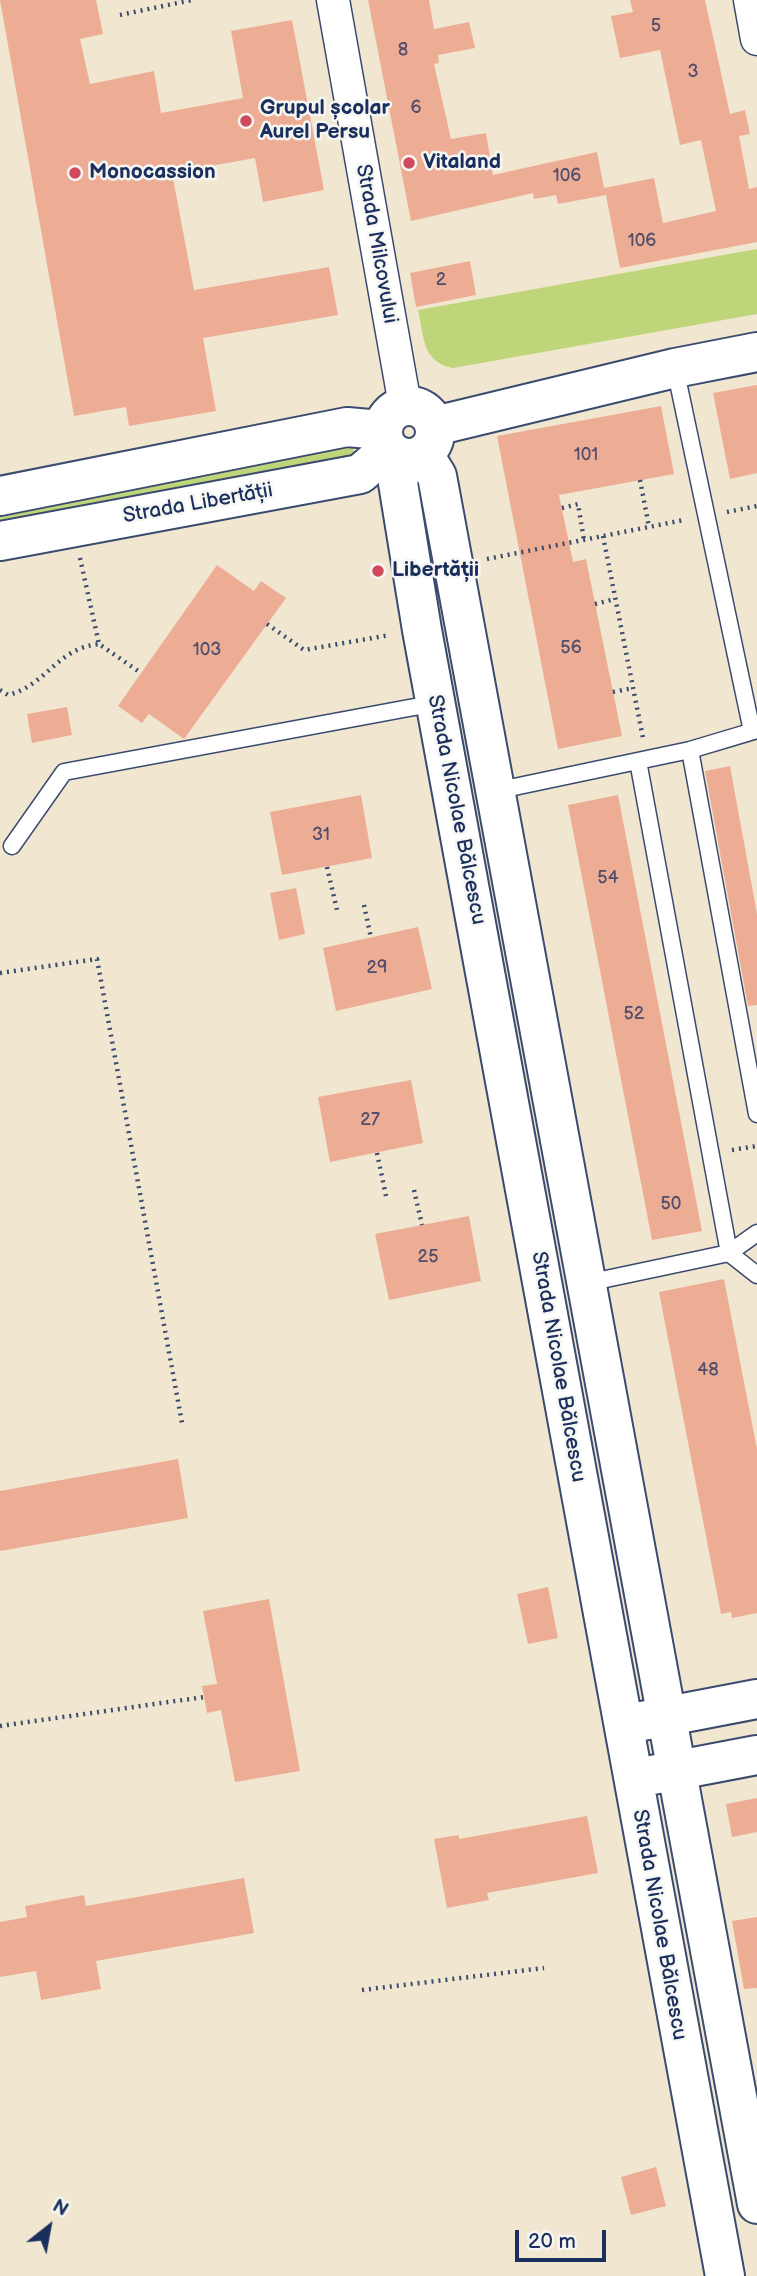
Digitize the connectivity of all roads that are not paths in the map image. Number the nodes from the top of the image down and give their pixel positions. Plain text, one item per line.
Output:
1 (333, 0) edge
2 (750, 0) edge
3 (757, 39) edge
4 (757, 352) edge
5 (676, 368) junction
6 (406, 437) junction
7 (0, 496) edge
8 (0, 541) edge
9 (436, 703) junction
10 (755, 731) edge
11 (690, 750) junction
12 (643, 760) junction
13 (495, 791) junction
14 (453, 799) junction
15 (12, 846) dead end
16 (757, 1114) edge
17 (757, 1233) edge
18 (729, 1253) junction
19 (757, 1275) edge
20 (587, 1283) junction
21 (757, 1699) edge
22 (668, 1716) junction
23 (623, 1725) junction
24 (757, 1755) edge
25 (678, 1770) junction
26 (633, 1779) junction
27 (757, 2204) edge
28 (757, 2212) edge
29 (713, 2221) junction
30 (725, 2276) edge

1 - 6 street, Strada Milcovului
2 - 3 street
4 - 5 street, Strada Libertății
5 - 6 street, Strada Libertății
5 - 10 lane
6 - 7 street, Strada Libertății
6 - 8 street, Strada Libertății
6 - 9 street, Strada Nicolae Bălcescu
6 - 13 street, Strada Nicolae Bălcescu
9 - 14 street, Strada Nicolae Bălcescu
9 - 15 lane
10 - 11 lane
11 - 12 lane
11 - 16 lane
12 - 13 lane
12 - 18 lane
13 - 14 street
13 - 20 street, Strada Nicolae Bălcescu
14 - 23 street, Strada Nicolae Bălcescu
17 - 18 lane
18 - 19 lane
18 - 20 lane
20 - 22 street, Strada Nicolae Bălcescu
21 - 22 street
22 - 23 street
22 - 25 street, Strada Nicolae Bălcescu
23 - 26 street, Strada Nicolae Bălcescu
24 - 25 street
25 - 26 street
25 - 27 street, Strada Nicolae Bălcescu
26 - 29 street, Strada Nicolae Bălcescu
28 - 29 street
29 - 30 street, Strada Nicolae Bălcescu

